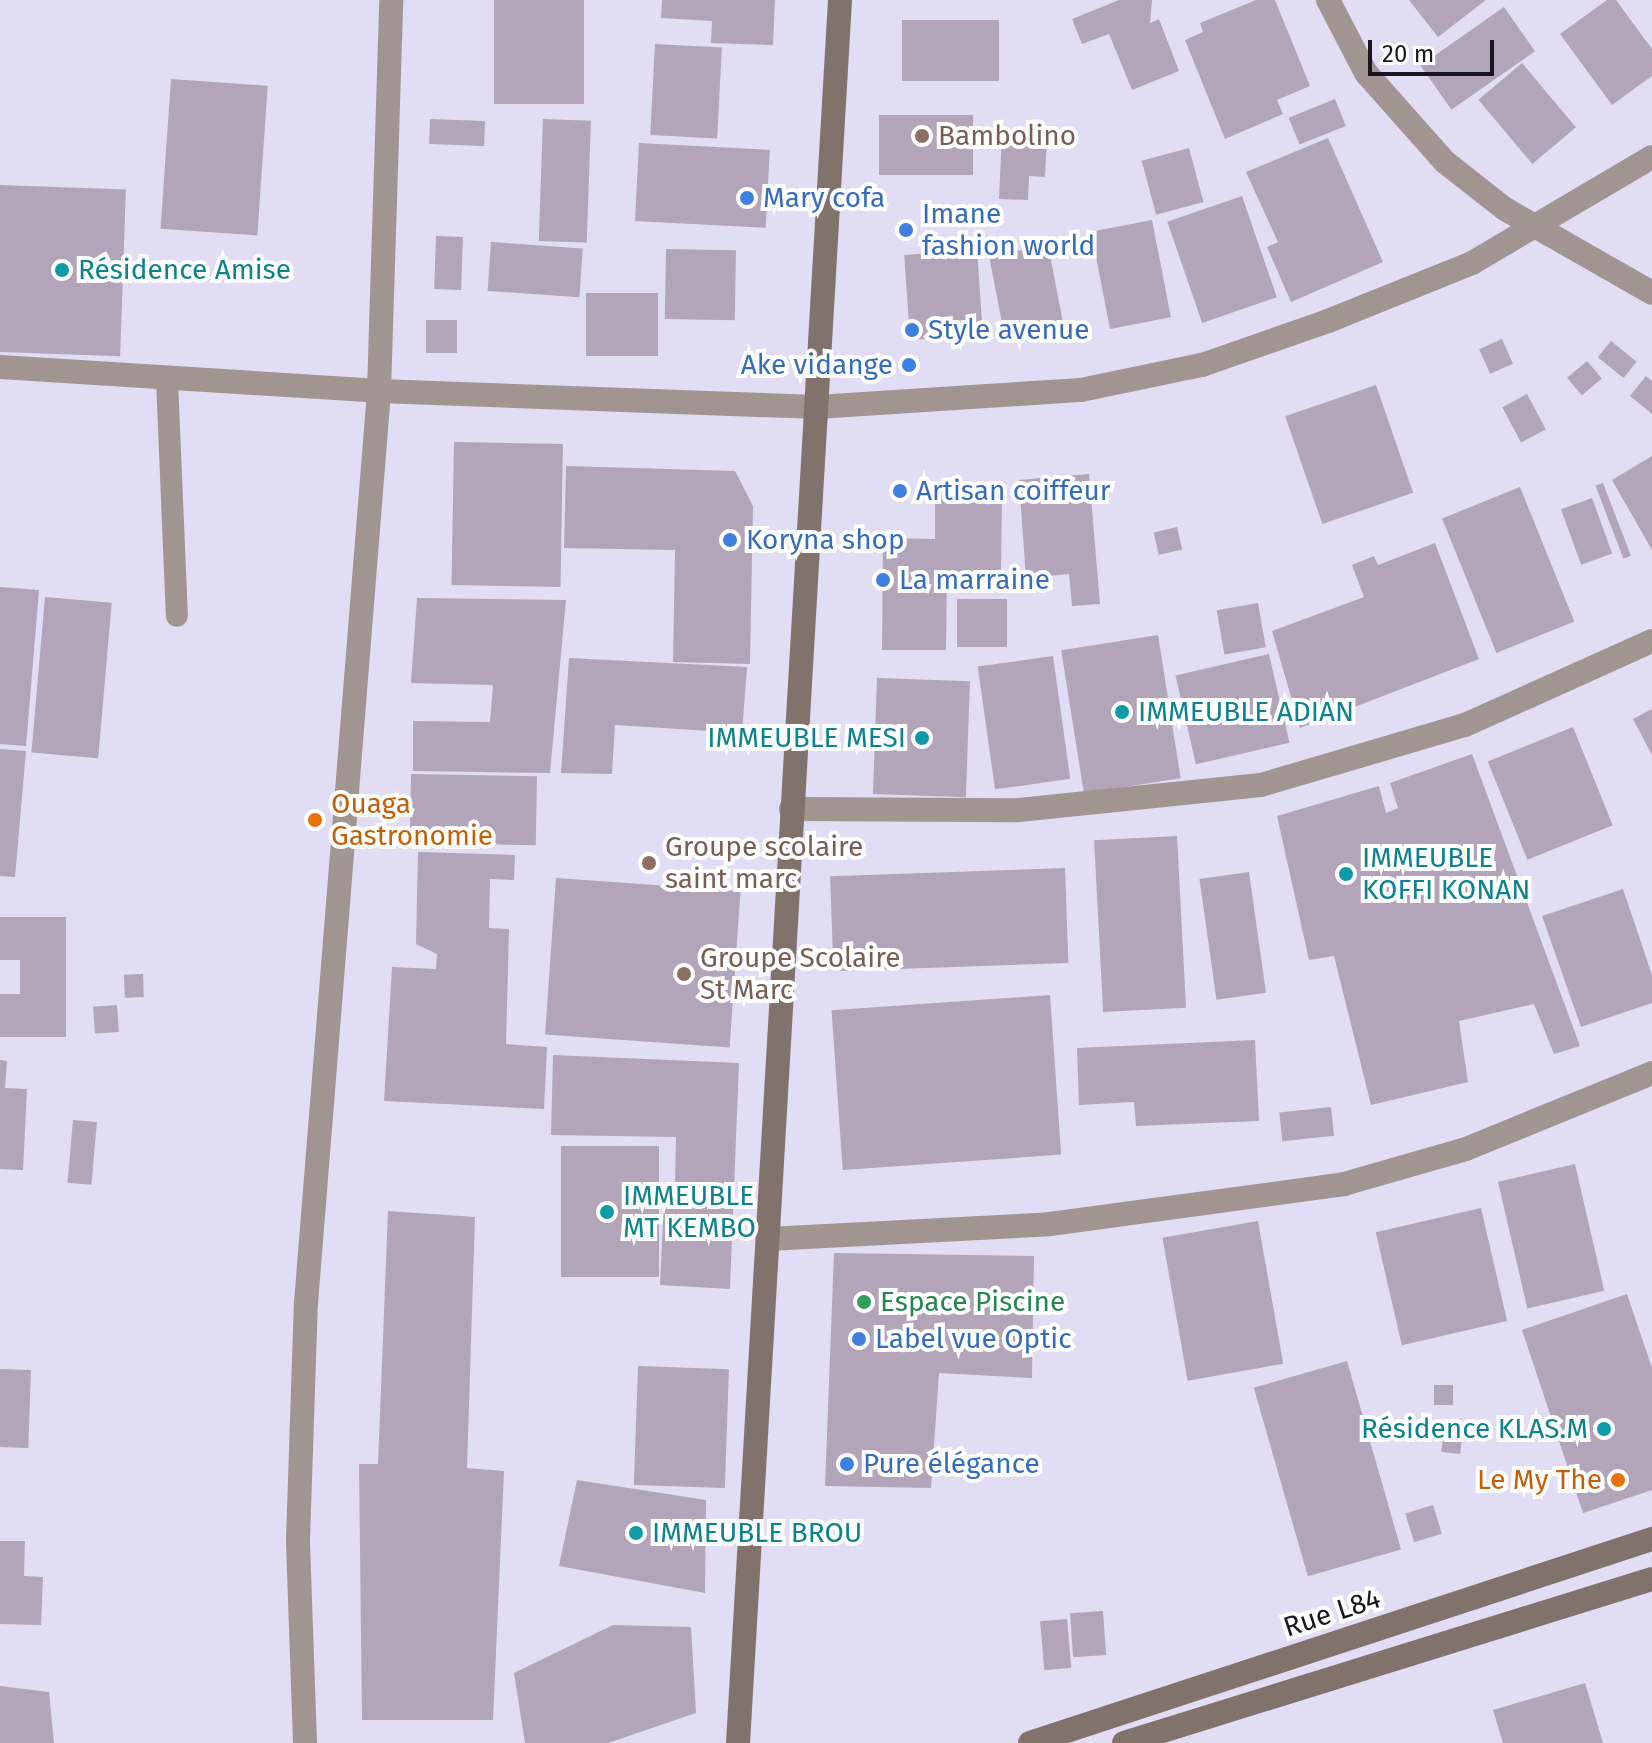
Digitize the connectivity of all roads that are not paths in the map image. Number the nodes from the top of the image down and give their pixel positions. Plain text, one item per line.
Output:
1 (391, 0) edge
2 (840, 0) edge
3 (1328, 0) edge
4 (1652, 157) edge
5 (1538, 227) junction
6 (1652, 293) edge
7 (0, 367) edge
8 (167, 380) junction
9 (379, 391) junction
10 (817, 407) junction
11 (177, 616) dead end
12 (1652, 641) edge
13 (791, 809) junction
14 (1652, 1073) edge
15 (768, 1239) junction
16 (1652, 1539) edge
17 (1652, 1579) edge
18 (305, 1743) edge
19 (738, 1743) edge
20 (1030, 1743) edge
21 (1124, 1743) edge

1 - 9 street
2 - 10 street
3 - 5 street
4 - 5 street
5 - 6 street
5 - 10 street
7 - 8 street
8 - 9 street
8 - 11 lane
9 - 10 street
9 - 18 street
10 - 13 street
12 - 13 street
13 - 15 street
14 - 15 street
15 - 19 street
16 - 20 street, Rue L84
17 - 21 street

